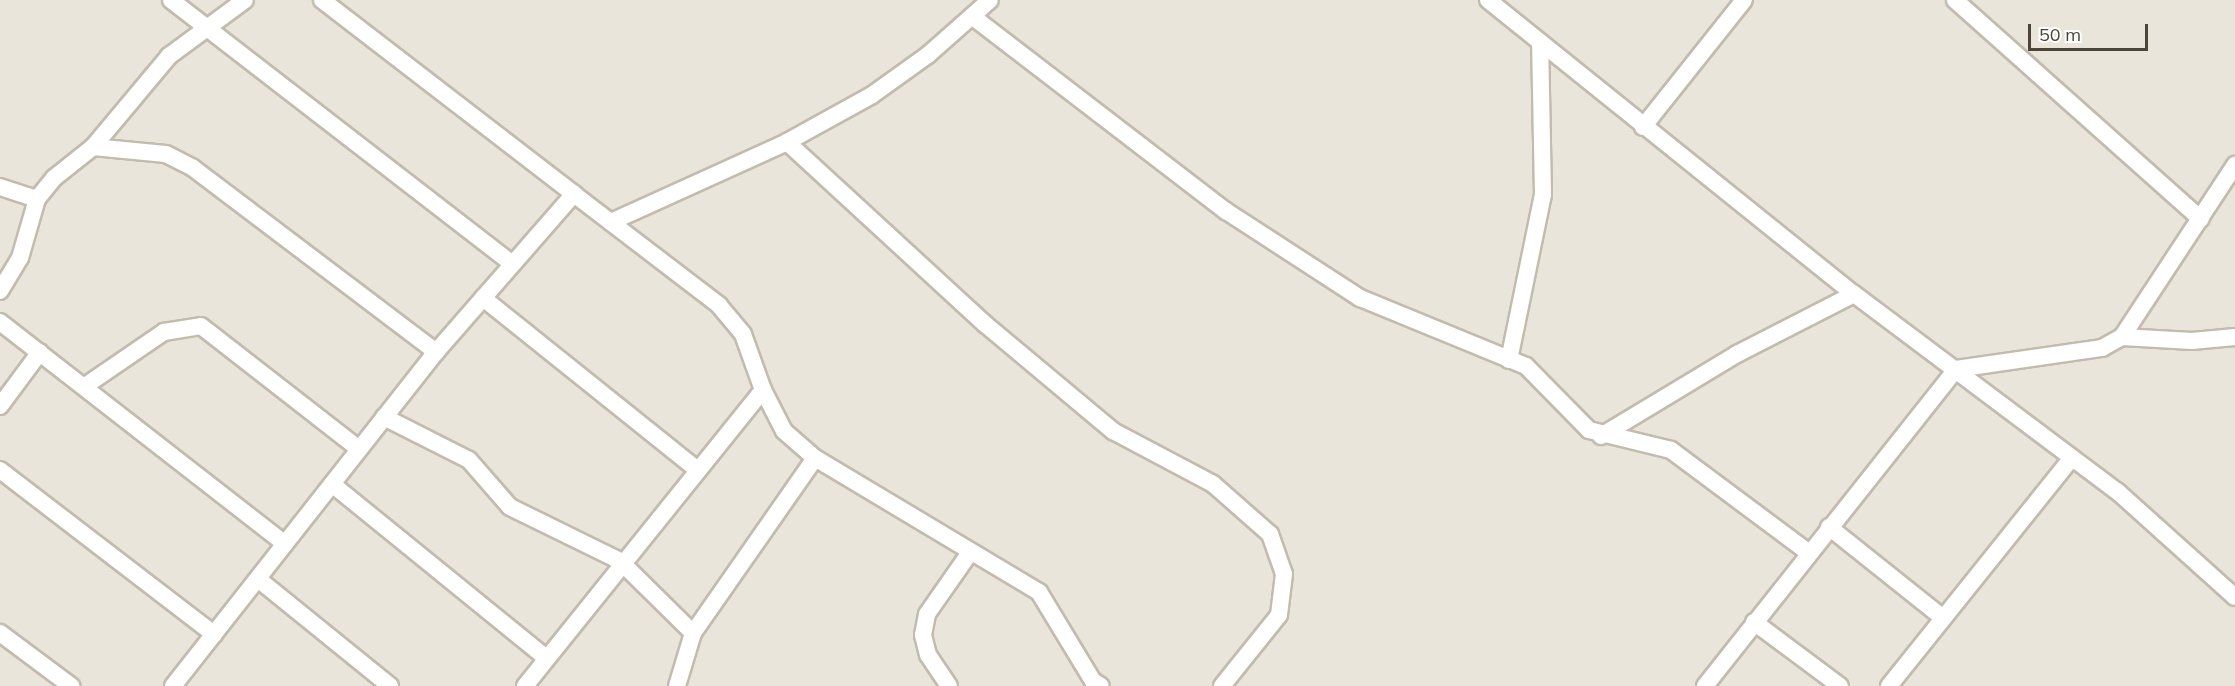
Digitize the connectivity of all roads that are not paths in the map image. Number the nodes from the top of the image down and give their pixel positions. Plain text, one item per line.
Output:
1 (171, 0) edge
2 (246, 0) edge
3 (322, 0) edge
4 (990, 0) edge
5 (1488, 0) edge
6 (1744, 0) edge
7 (1954, 0) edge
8 (973, 16) junction
9 (207, 28) junction
10 (1540, 45) junction
11 (1643, 127) junction
12 (787, 142) junction
13 (93, 147) junction
14 (2235, 165) edge
15 (0, 187) edge
16 (574, 194) junction
17 (37, 199) junction
18 (2201, 219) junction
19 (611, 222) junction
20 (512, 264) junction
21 (0, 291) edge
22 (1854, 294) junction
23 (483, 298) junction
24 (0, 322) edge
25 (2235, 336) edge
26 (2122, 337) junction
27 (40, 352) junction
28 (436, 352) junction
29 (1509, 360) junction
30 (1956, 369) junction
31 (85, 386) junction
32 (763, 390) junction
33 (0, 406) edge
34 (384, 417) junction
35 (1601, 436) junction
36 (358, 449) junction
37 (816, 458) junction
38 (2070, 460) junction
39 (0, 470) edge
40 (698, 470) junction
41 (332, 483) junction
42 (1829, 527) junction
43 (285, 544) junction
44 (1808, 552) junction
45 (969, 554) junction
46 (620, 561) junction
47 (258, 579) junction
48 (2235, 597) edge
49 (1943, 618) junction
50 (1755, 622) junction
51 (0, 633) edge
52 (693, 633) junction
53 (214, 634) junction
54 (546, 658) junction
55 (181, 683) edge
56 (1096, 684) edge
57 (71, 686) edge
58 (390, 686) edge
59 (525, 686) edge
60 (676, 686) edge
61 (949, 686) edge
62 (1222, 686) edge
63 (1705, 686) edge
64 (1840, 686) edge
65 (1889, 686) edge

1 - 9 street
2 - 9 street
3 - 16 street
4 - 8 street
5 - 10 street
6 - 11 street
7 - 18 street
8 - 12 street
8 - 29 street
9 - 13 street
9 - 20 street
10 - 11 street
10 - 29 street
11 - 22 street
12 - 19 street
12 - 62 street
13 - 17 street
13 - 28 street
14 - 18 street
15 - 17 street
16 - 19 street
16 - 20 street
17 - 21 street
18 - 26 street
19 - 32 street
20 - 23 street
22 - 30 street
22 - 35 street
23 - 28 street
23 - 40 street
24 - 27 street
25 - 26 street
26 - 30 street
27 - 31 street
27 - 33 street
28 - 34 street
29 - 35 street
30 - 38 street
30 - 42 street
31 - 36 street
31 - 43 street
32 - 37 street
32 - 40 street
34 - 36 street
34 - 46 street
35 - 44 street
36 - 41 street
37 - 45 street
37 - 52 street
38 - 48 street
38 - 49 street
39 - 53 street
40 - 46 street
41 - 43 street
41 - 54 street
42 - 44 street
42 - 49 street
43 - 47 street
44 - 50 street
45 - 56 street
45 - 61 street
46 - 52 street
46 - 54 street
47 - 53 street
47 - 58 street
49 - 65 street
50 - 63 street
50 - 64 street
51 - 57 street
52 - 60 street
53 - 55 street
54 - 59 street

